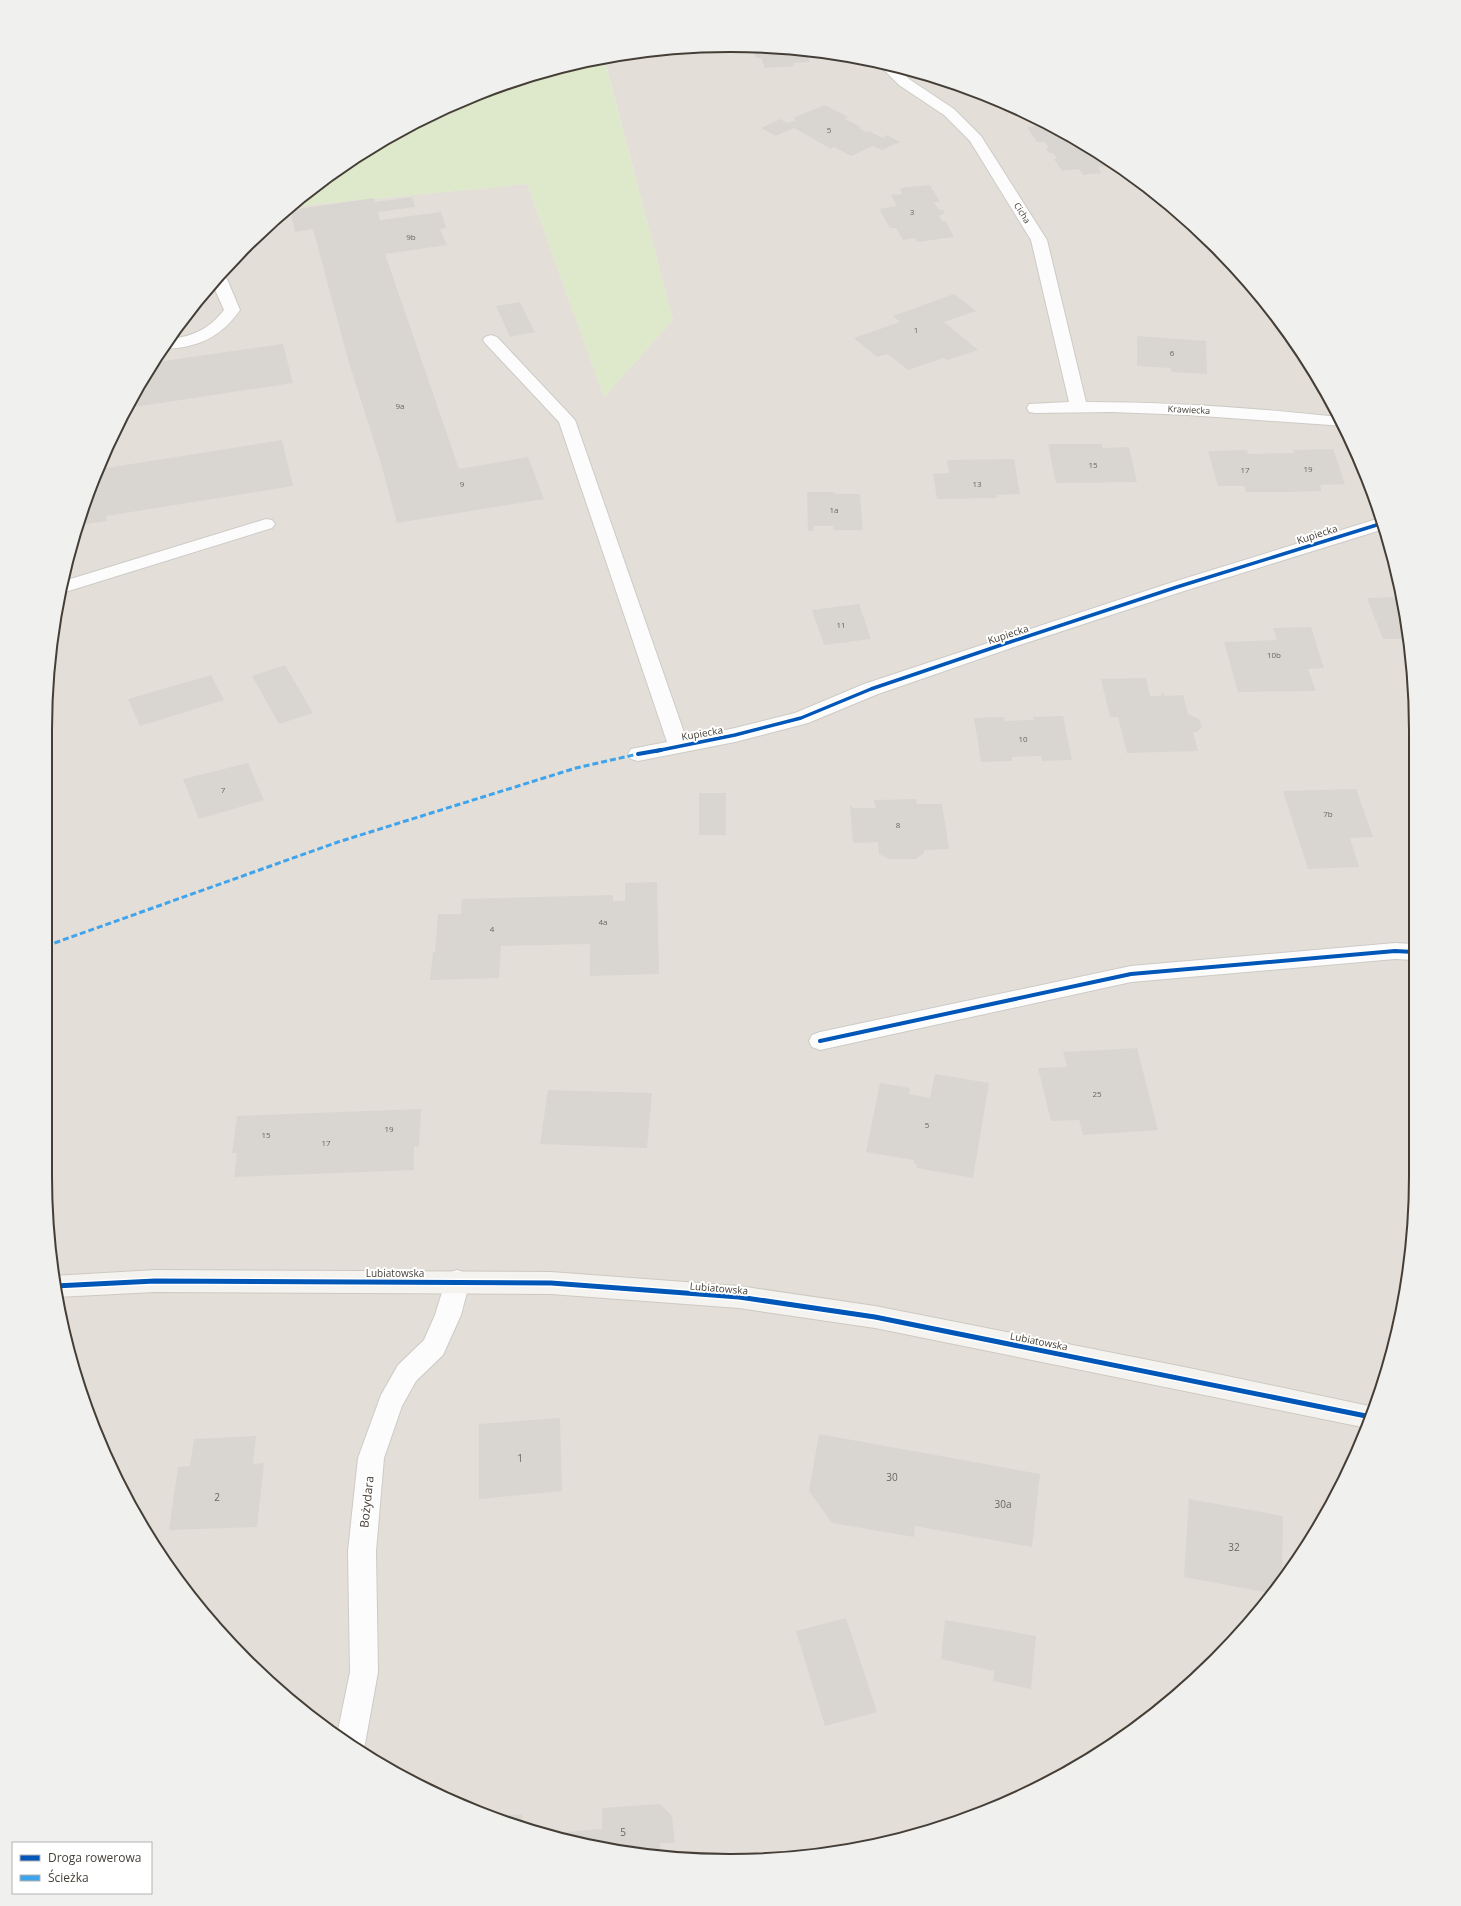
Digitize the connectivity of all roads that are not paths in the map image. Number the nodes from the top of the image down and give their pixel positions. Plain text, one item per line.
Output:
1 (894, 72) edge
2 (220, 283) edge
3 (490, 340) dead end
4 (173, 343) edge
5 (1079, 407) junction
6 (1035, 408) dead end
7 (1334, 421) edge
8 (266, 524) dead end
9 (1377, 525) edge
10 (68, 585) edge
11 (678, 745) junction
12 (638, 754) dead end
13 (1409, 952) edge
14 (820, 1041) dead end
15 (457, 1281) junction
16 (61, 1286) edge
17 (1365, 1416) edge
18 (351, 1738) edge

1 - 5 street, Cicha
2 - 4 street
3 - 11 street
5 - 6 street, Krawiecka
5 - 7 street, Krawiecka
8 - 10 street
9 - 11 street, Kupiecka
11 - 12 street, Kupiecka
13 - 14 street
15 - 16 street, Lubiatowska
15 - 17 street, Lubiatowska
15 - 18 street, Bożydara

